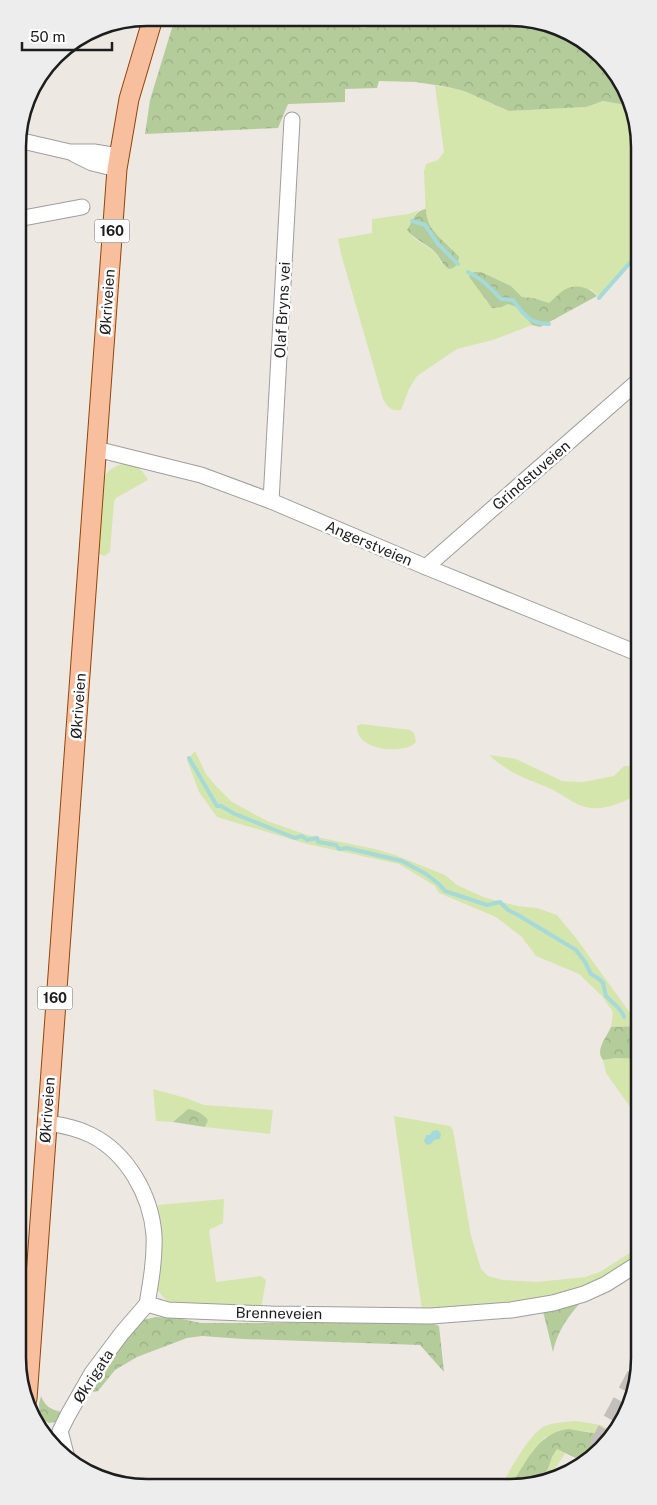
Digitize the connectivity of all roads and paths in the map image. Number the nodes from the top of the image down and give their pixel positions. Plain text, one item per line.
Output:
1 (150, 27) edge
2 (292, 120) dead end
3 (27, 142) edge
4 (118, 162) junction
5 (82, 207) dead end
6 (27, 217) edge
7 (631, 389) edge
8 (96, 449) junction
9 (271, 501) junction
10 (426, 568) junction
11 (631, 650) edge
12 (47, 1123) junction
13 (630, 1269) edge
14 (147, 1304) junction
15 (28, 1381) edge
16 (63, 1444) edge

1 - 4 main road, Økriveien / 160
2 - 9 street, Olaf Bryns vei
3 - 4 street
4 - 8 main road, Økriveien / 160
5 - 6 street
7 - 10 street, Grindstuveien
8 - 9 street, Angerstveien
8 - 12 main road, Økriveien / 160
9 - 10 street, Angerstveien
10 - 11 street, Angerstveien
12 - 14 street
12 - 15 main road, Økriveien / 160
13 - 14 street, Brenneveien
14 - 16 street, Økrigata

